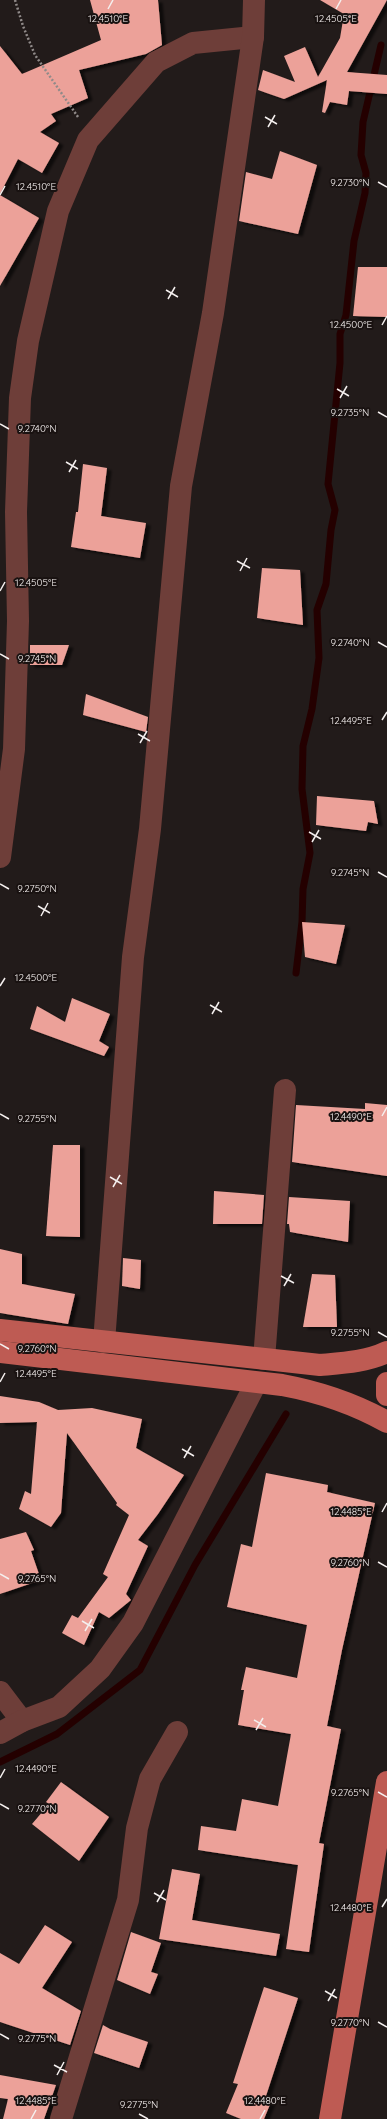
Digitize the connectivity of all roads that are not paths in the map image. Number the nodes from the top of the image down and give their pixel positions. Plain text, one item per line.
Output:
1 (254, 0) edge
2 (253, 37) junction
3 (9, 618) edge
4 (0, 857) edge
5 (285, 1090) dead end
6 (0, 1330) edge
7 (104, 1342) junction
8 (0, 1352) edge
9 (387, 1352) edge
10 (264, 1359) junction
11 (256, 1383) junction
12 (387, 1383) edge
13 (387, 1395) edge
14 (387, 1422) edge
15 (0, 1692) edge
16 (22, 1721) junction
17 (177, 1732) dead end
18 (0, 1733) edge
19 (387, 1782) edge
20 (61, 2119) edge
21 (330, 2119) edge

1 - 2 street
2 - 3 street
2 - 7 street
3 - 4 street
5 - 10 street
6 - 7 main road
7 - 10 main road
8 - 11 main road
9 - 10 main road
11 - 14 main road
11 - 16 street
12 - 13 main road
15 - 16 street
16 - 18 street
17 - 20 street
19 - 21 main road

